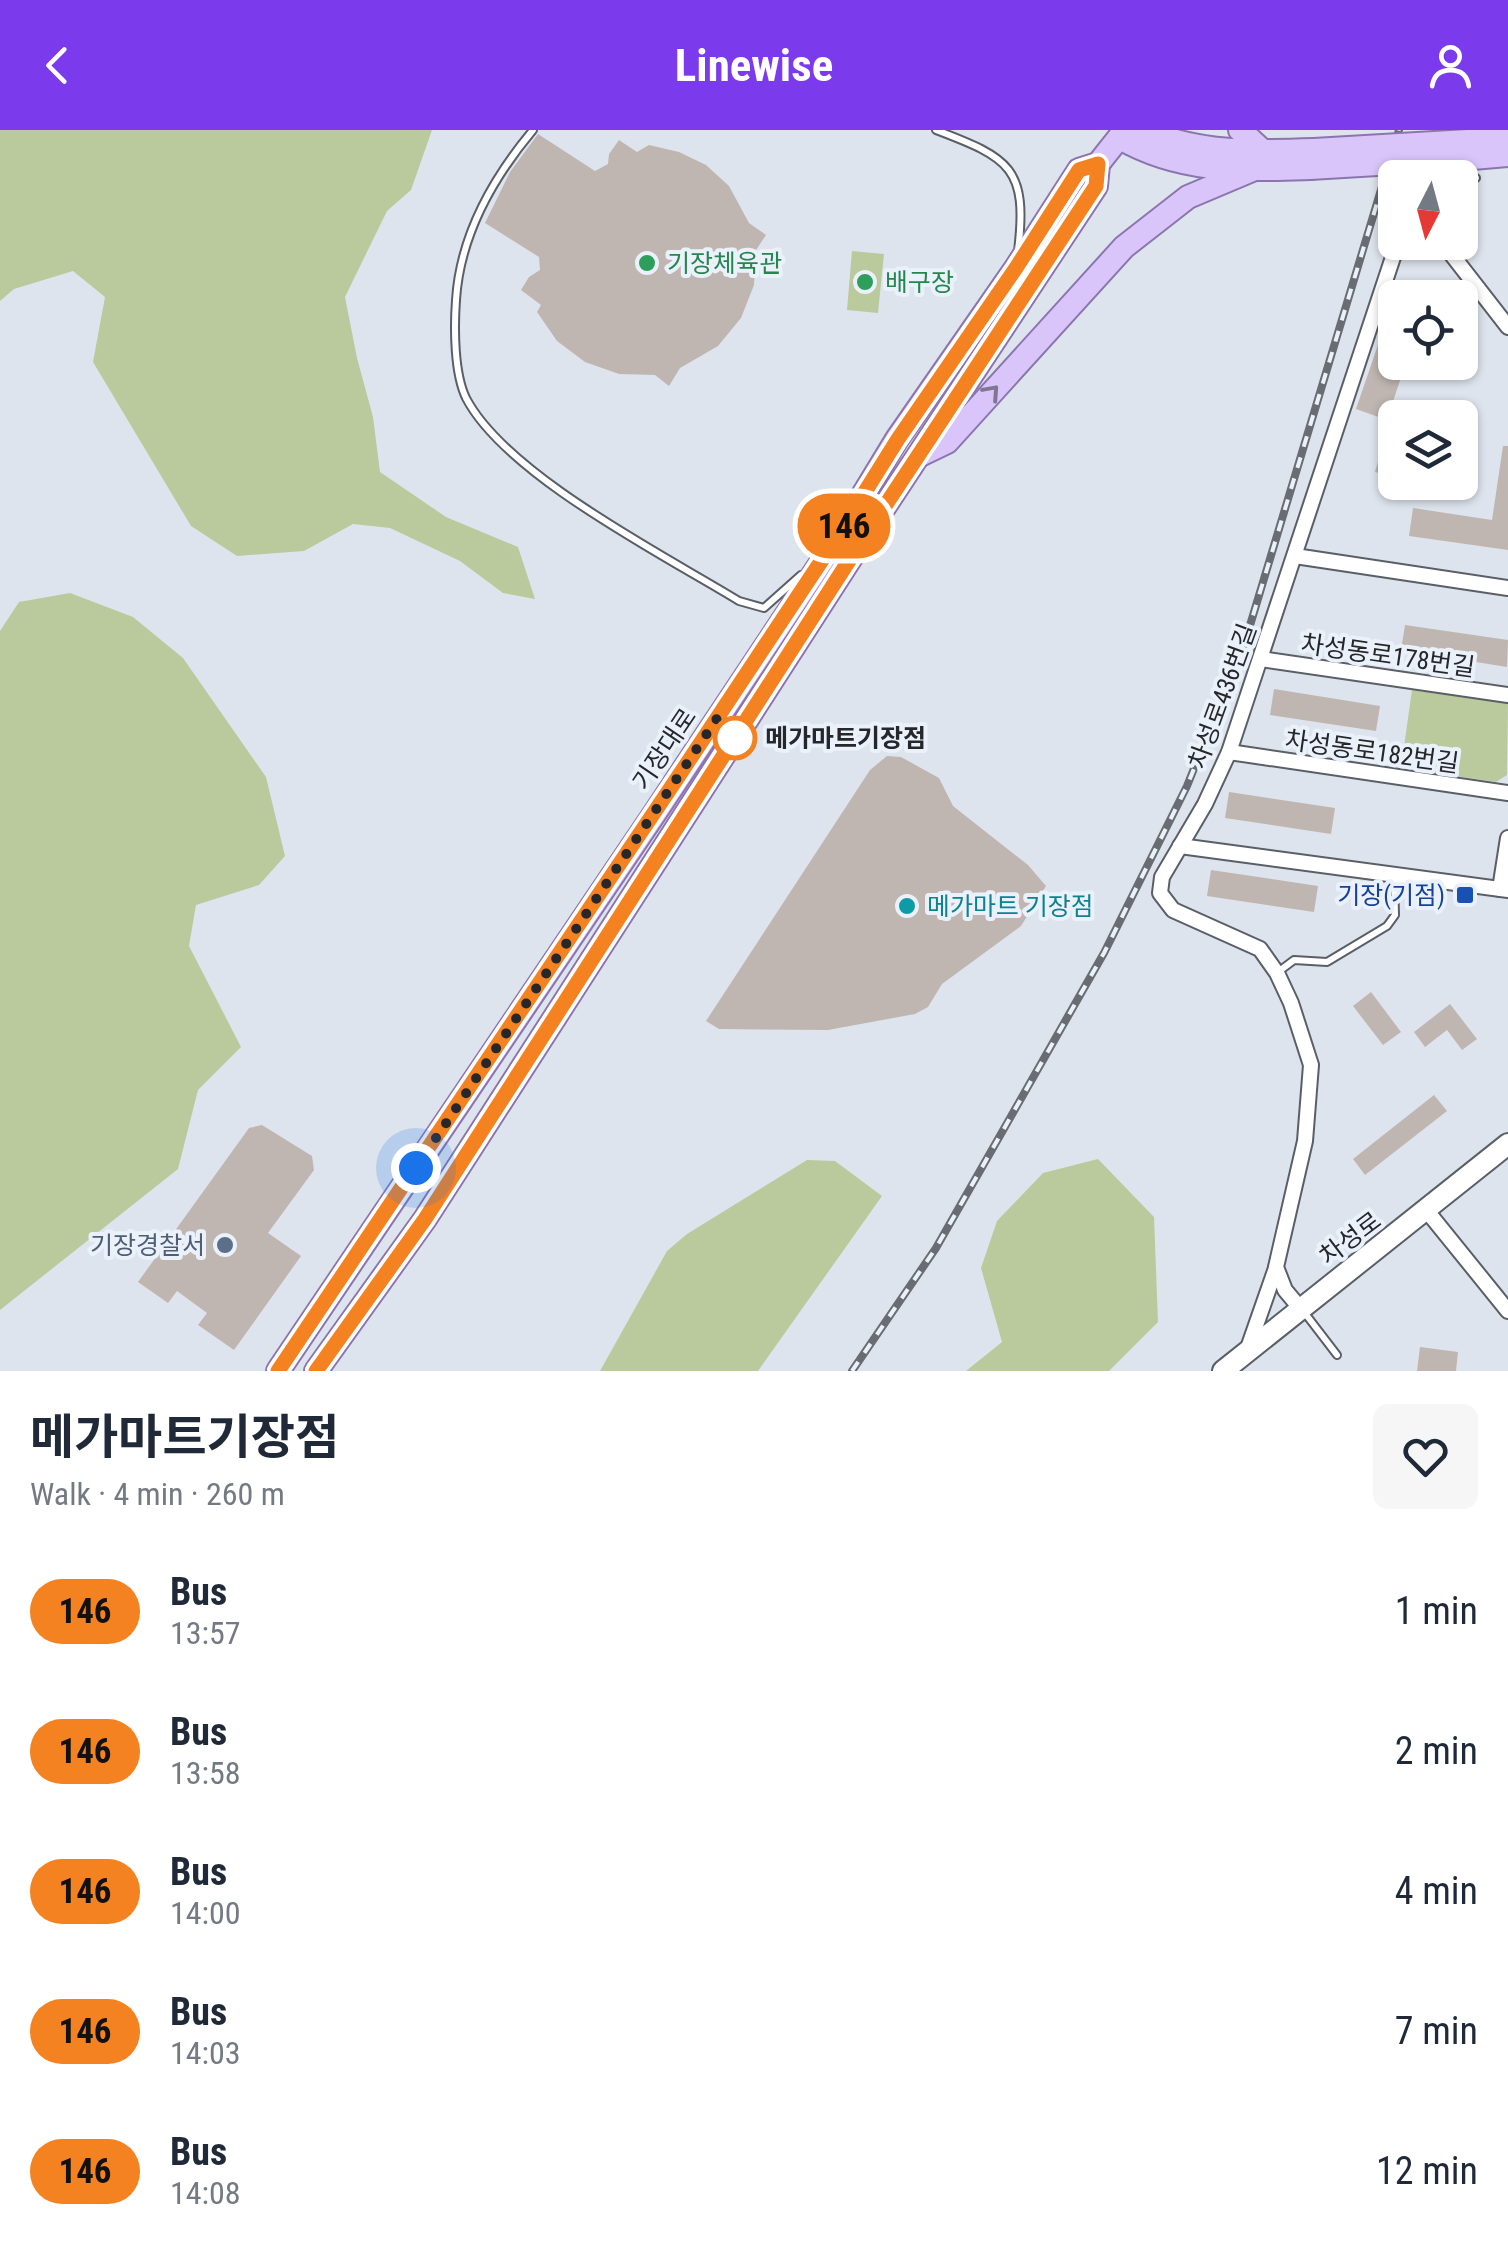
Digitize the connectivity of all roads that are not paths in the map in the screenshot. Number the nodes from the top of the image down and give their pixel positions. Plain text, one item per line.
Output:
1 (532, 130) edge
2 (936, 130) edge
3 (1144, 130) edge
4 (1240, 130) edge
5 (1432, 130) edge
6 (1122, 134) edge
7 (1508, 138) edge
8 (1508, 156) edge
9 (1423, 160) edge
10 (1463, 160) edge
11 (1258, 161) junction
12 (1098, 164) junction
13 (1392, 260) edge
14 (1456, 260) edge
15 (1016, 268) junction
16 (1508, 327) edge
17 (920, 455) junction
18 (828, 551) junction
19 (1295, 556) junction
20 (1508, 588) edge
21 (1261, 660) junction
22 (1508, 696) edge
23 (1229, 752) junction
24 (1508, 793) edge
25 (1508, 838) edge
26 (1180, 846) junction
27 (1394, 874) junction
28 (1504, 889) edge
29 (1277, 973) junction
30 (1508, 1144) edge
31 (1426, 1211) junction
32 (1276, 1267) junction
33 (1300, 1308) junction
34 (1508, 1312) edge
35 (1247, 1353) junction
36 (1337, 1355) dead end
37 (278, 1371) edge
38 (316, 1371) edge
39 (1223, 1371) edge

1 - 18 lane
2 - 15 lane
3 - 11 main road
4 - 11 main road
5 - 9 street
6 - 11 main road
6 - 12 main road, 기장대로
7 - 10 main road
8 - 10 main road
10 - 11 main road, bridge
17 -> 11 main road
12 - 15 main road, 기장대로
12 - 17 main road, 기장대로
13 - 19 street, 차성로436번길
14 - 16 street
15 - 18 main road, 기장대로
17 - 38 main road, 기장대로
18 - 37 main road, 기장대로
19 - 20 street
19 - 21 street, 차성로436번길
21 - 22 street, 차성동로178번길
21 - 23 street, 차성로436번길
23 - 24 street, 차성동로182번길
23 - 26 street, 차성로436번길
25 - 28 street
26 - 27 street
26 - 29 street, 차성로436번길
27 - 28 street
27 - 29 lane
29 - 32 street
30 - 31 main road, 차성로
31 - 33 main road, 차성로
31 - 34 street
32 - 33 street
32 - 35 street
33 - 35 main road, 차성로
33 - 36 lane
35 - 39 main road, 차성로

